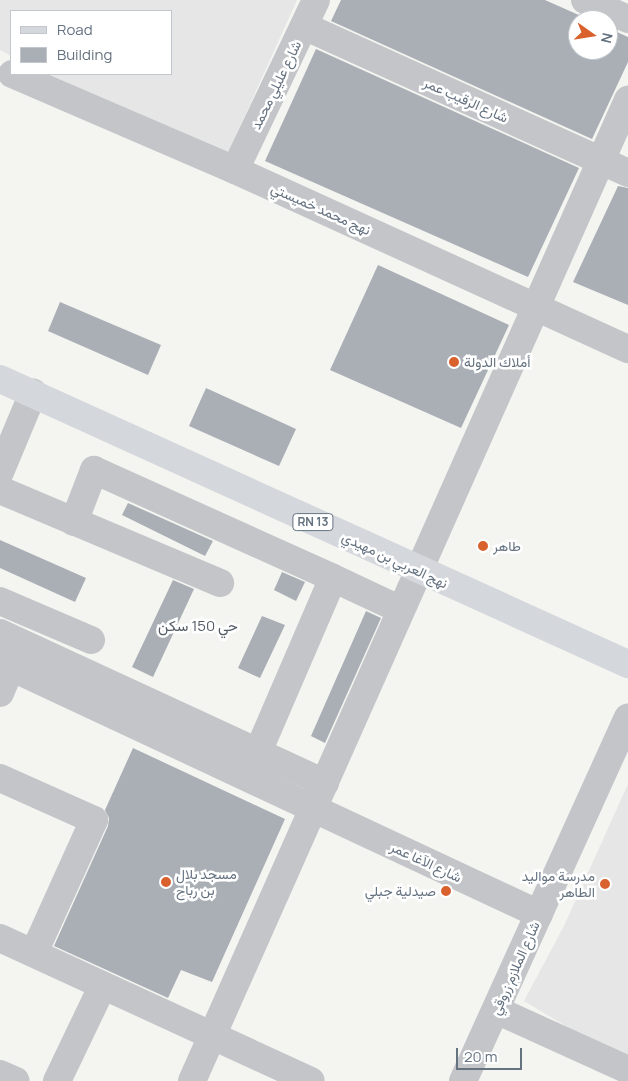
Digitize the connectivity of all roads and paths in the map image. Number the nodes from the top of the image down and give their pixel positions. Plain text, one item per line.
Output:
1 (316, 0) edge
2 (585, 0) edge
3 (628, 19) edge
4 (304, 26) junction
5 (13, 75) edge
6 (628, 100) edge
7 (600, 160) junction
8 (235, 170) junction
9 (628, 173) edge
10 (536, 307) junction
11 (628, 349) edge
12 (0, 378) edge
13 (33, 393) junction
14 (0, 472) edge
15 (0, 490) edge
16 (74, 522) junction
17 (417, 570) junction
18 (334, 578) junction
19 (220, 583) dead end
20 (0, 601) edge
21 (401, 610) junction
22 (0, 633) edge
23 (92, 640) dead end
24 (628, 664) edge
25 (6, 665) edge
26 (0, 693) edge
27 (628, 718) edge
28 (258, 752) junction
29 (0, 778) edge
30 (325, 783) junction
31 (313, 810) junction
32 (539, 914) junction
33 (0, 938) edge
34 (34, 953) junction
35 (103, 985) junction
36 (496, 1010) junction
37 (212, 1036) junction
38 (628, 1070) edge
39 (0, 1074) edge
40 (16, 1081) edge
41 (57, 1081) edge
42 (192, 1081) edge
43 (311, 1081) edge
44 (463, 1081) edge

1 - 4 street, شارع عليلي محمد
2 - 3 street
4 - 7 street, شارع الرقيب عمر
4 - 8 street, شارع عليلي محمد
5 - 8 street, نهج محمد خميستي
6 - 7 street
7 - 9 street, شارع الرقيب عمر
7 - 10 street
8 - 10 street, نهج محمد خميستي
10 - 11 street, نهج محمد خميستي
10 - 17 street
12 - 13 main road, نهج العربي بن مهيدي / RN 13
13 - 14 street
13 - 17 main road, نهج العربي بن مهيدي / RN 13
15 - 16 street
16 - 18 street
16 - 19 street
17 - 21 street
17 - 24 main road, نهج العربي بن مهيدي / RN 13
18 - 21 street
18 - 28 street
20 - 23 street
21 - 30 street
22 - 28 street
25 - 26 street
25 - 31 street, شارع الآغا عمر
27 - 32 street, شارع الملازم زروقي
28 - 30 street
29 - 34 street
30 - 31 street
31 - 32 street, شارع الآغا عمر
31 - 37 street
32 - 36 street, شارع الملازم زروقي
33 - 34 street
34 - 35 street
35 - 37 street
35 - 41 street
36 - 38 street
36 - 44 street, شارع الملازم زروقي
37 - 42 street
37 - 43 street
39 - 40 street

